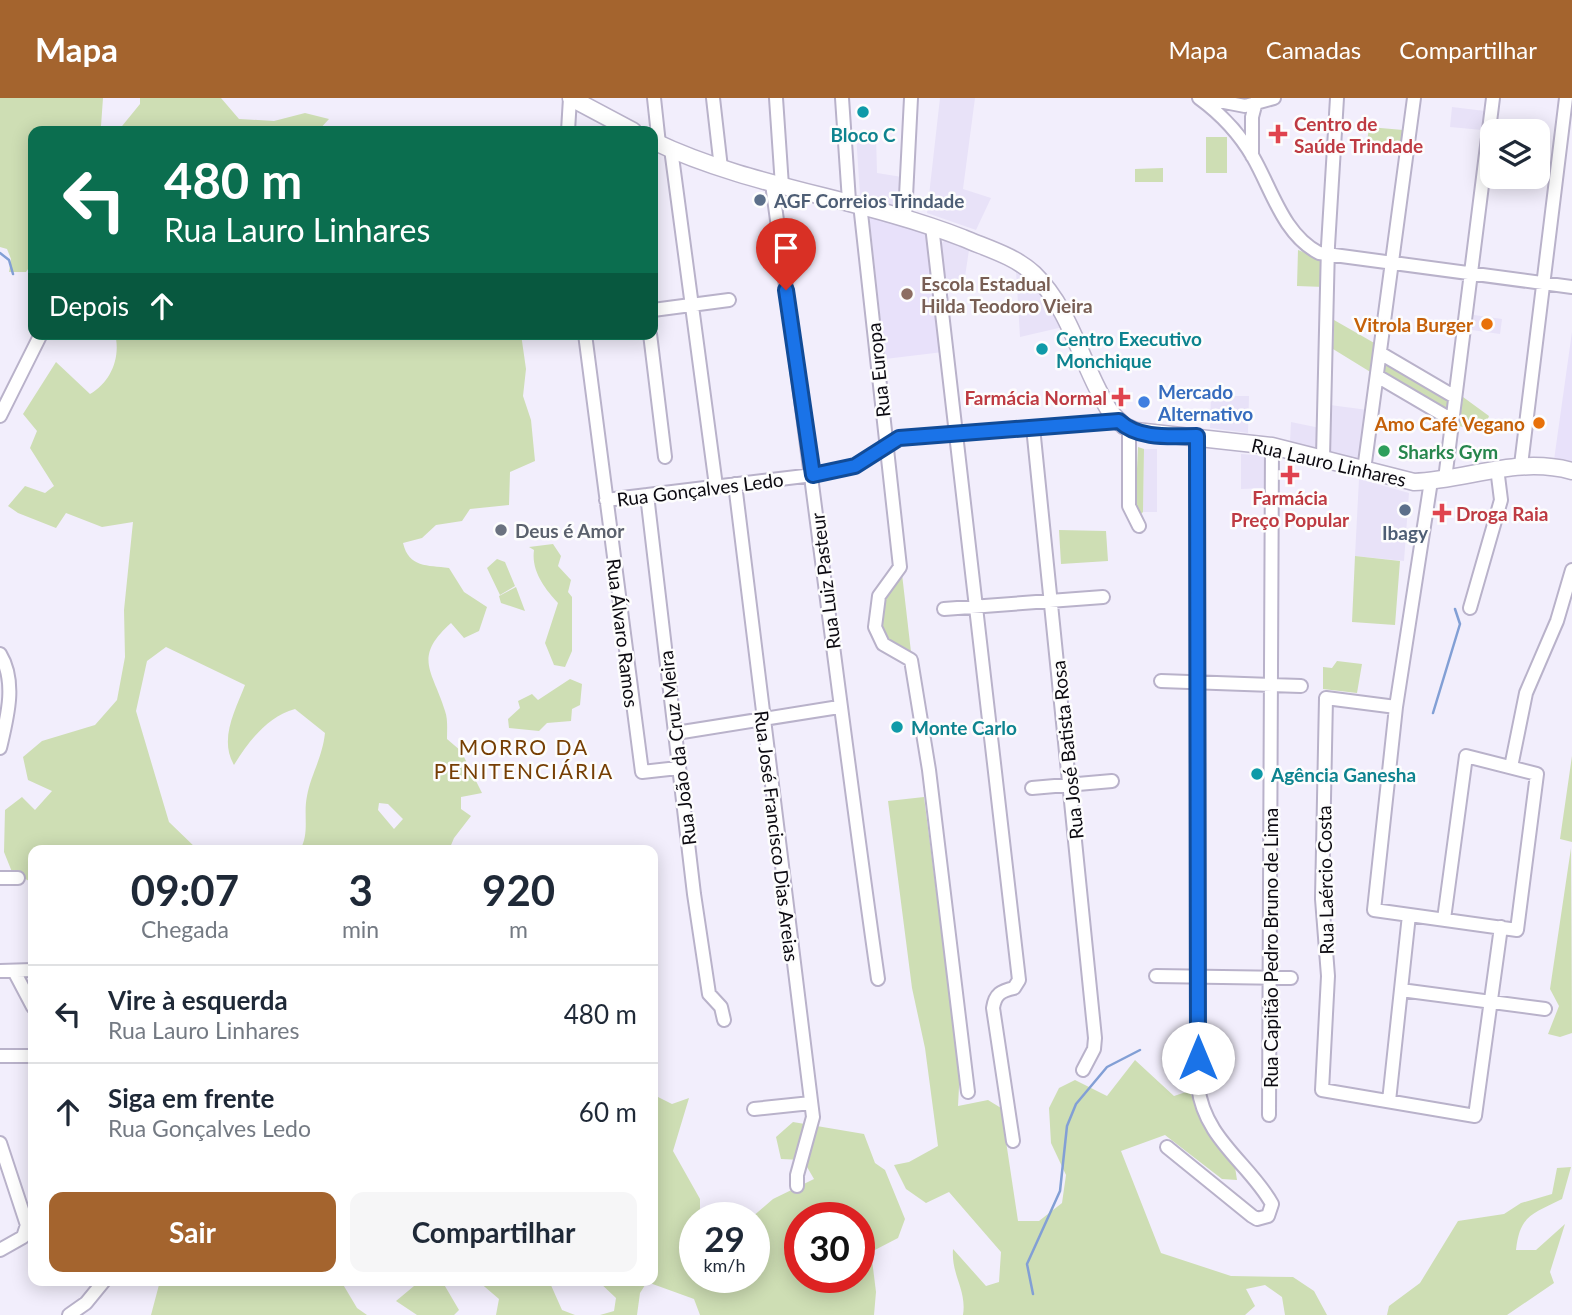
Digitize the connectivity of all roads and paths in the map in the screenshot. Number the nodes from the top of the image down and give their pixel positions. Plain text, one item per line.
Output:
1 (570, 98) edge
2 (654, 98) edge
3 (713, 98) edge
4 (776, 98) edge
5 (842, 98) edge
6 (911, 98) edge
7 (1200, 98) edge
8 (1274, 98) edge
9 (1337, 98) edge
10 (1414, 98) edge
11 (1493, 98) edge
12 (1566, 98) edge
13 (1256, 101) edge
14 (568, 126) edge
15 (621, 126) edge
16 (661, 144) edge
17 (1252, 157) junction
18 (721, 168) junction
19 (777, 185) junction
20 (855, 202) junction
21 (905, 216) junction
22 (932, 226) junction
23 (1328, 257) junction
24 (1392, 265) junction
25 (1471, 275) junction
26 (1545, 284) junction
27 (1572, 288) edge
28 (729, 300) dead end
29 (692, 305) junction
30 (658, 309) edge
31 (38, 340) edge
32 (586, 340) edge
33 (651, 340) edge
34 (1380, 353) junction
35 (1377, 376) junction
36 (1455, 397) junction
37 (0, 416) edge
38 (1452, 420) junction
39 (1124, 425) junction
40 (1033, 427) junction
41 (956, 433) junction
42 (1197, 436) junction
43 (886, 444) junction
44 (1272, 446) junction
45 (665, 457) dead end
46 (1323, 457) junction
47 (1521, 465) junction
48 (1497, 468) junction
49 (1364, 470) junction
50 (1572, 471) edge
51 (813, 475) junction
52 (1438, 480) junction
53 (735, 484) junction
54 (716, 486) junction
55 (647, 495) junction
56 (606, 500) junction
57 (1139, 526) dead end
58 (1572, 570) edge
59 (1103, 597) dead end
60 (1052, 601) junction
61 (975, 607) junction
62 (1471, 608) dead end
63 (944, 609) dead end
64 (0, 654) edge
65 (1161, 681) dead end
66 (1197, 683) junction
67 (1270, 685) junction
68 (1301, 686) dead end
69 (839, 707) junction
70 (1396, 707) junction
71 (762, 719) junction
72 (676, 733) junction
73 (0, 748) edge
74 (1511, 767) junction
75 (678, 768) junction
76 (1112, 781) dead end
77 (1070, 785) junction
78 (1032, 788) dead end
79 (0, 878) edge
80 (18, 878) dead end
81 (1409, 915) junction
82 (1444, 919) junction
83 (1500, 927) junction
84 (28, 970) edge
85 (0, 971) edge
86 (14, 971) junction
87 (1156, 976) dead end
88 (1198, 977) junction
89 (1269, 978) junction
90 (1291, 978) dead end
91 (878, 979) dead end
92 (1401, 990) junction
93 (28, 998) edge
94 (1491, 1000) junction
95 (1545, 1009) dead end
96 (724, 1020) dead end
97 (0, 1056) edge
98 (28, 1056) edge
99 (1083, 1070) dead end
100 (968, 1093) dead end
101 (1388, 1101) junction
102 (811, 1103) junction
103 (754, 1109) dead end
104 (1269, 1115) dead end
105 (1013, 1141) dead end
106 (0, 1143) edge
107 (1167, 1147) dead end
108 (797, 1186) dead end
109 (0, 1250) edge
110 (100, 1286) edge
111 (69, 1315) edge

1 - 14 street
1 - 15 main road
2 - 16 street
3 - 18 street
4 - 19 street, Rua Luiz Pasteur
5 - 20 street, Rua Europa
6 - 21 street
7 - 13 street
7 - 17 street
8 - 13 street
9 - 23 street
10 - 24 street
11 - 25 street
12 - 26 street
13 - 17 street
16 - 18 main road
16 - 29 street
17 - 23 street
18 - 19 main road
19 - 20 main road
19 - 51 street, Rua Luiz Pasteur
20 - 21 main road
20 - 43 street, Rua Europa
21 - 22 main road
22 - 39 main road
22 - 41 street
23 - 24 street
23 - 46 street
24 - 25 street
24 - 34 street
25 - 26 street
25 - 36 street
26 - 27 street
26 - 47 street
28 - 29 street
29 - 30 street
29 - 54 street
31 - 37 street
32 - 56 street, Rua Álvaro Ramos
33 - 45 street
34 - 35 street
34 - 36 street
35 - 38 street
35 - 49 street
36 - 38 street
38 - 52 street
39 - 40 street, Rua Gonçalves Ledo
39 - 42 main road, Rua Lauro Linhares
39 - 57 street
40 - 41 street, Rua Gonçalves Ledo
40 - 60 street, Rua José Batista Rosa
41 - 43 street, Rua Gonçalves Ledo
41 - 61 street
42 - 44 main road, Rua Lauro Linhares
42 - 66 street
43 - 51 street, Rua Gonçalves Ledo
43 - 100 street, Rua Europa
44 - 46 main road, Rua Lauro Linhares
44 - 67 street, Rua Capitão Pedro Bruno de Lima
46 - 49 main road, Rua Lauro Linhares
47 - 48 main road, Rua Lauro Linhares
47 - 50 main road, Rua Lauro Linhares
48 - 52 main road, Rua Lauro Linhares
48 - 62 street
49 - 52 main road, Rua Lauro Linhares
51 - 53 street, Rua Gonçalves Ledo
51 - 69 street, Rua Luiz Pasteur
52 - 70 street
53 - 54 street, Rua Gonçalves Ledo
53 - 71 street, Rua José Francisco Dias Areias
54 - 55 street, Rua Gonçalves Ledo
55 - 56 street, Rua Gonçalves Ledo
55 - 72 street, Rua João da Cruz Meira
56 - 75 street, Rua Álvaro Ramos
58 - 74 street
59 - 60 street
60 - 61 street
60 - 77 street, Rua José Batista Rosa
61 - 63 street
61 - 105 street
64 - 73 street
65 - 66 street
66 - 67 street
66 - 88 street
67 - 68 street
67 - 89 street, Rua Capitão Pedro Bruno de Lima
69 - 71 street
69 - 91 street, Rua Luiz Pasteur
70 - 81 street
70 - 101 street, Rua Laércio Costa
71 - 72 street
71 - 102 street, Rua José Francisco Dias Areias
72 - 75 street, Rua João da Cruz Meira
74 - 82 street
74 - 83 street
75 - 96 street, Rua João da Cruz Meira
76 - 77 street
77 - 78 street
77 - 99 street, Rua José Batista Rosa
79 - 80 street
81 - 82 street
81 - 92 street
82 - 83 street
83 - 94 street
84 - 86 street
85 - 86 street
86 - 93 street
87 - 88 street
88 - 89 street
88 - 107 street
89 - 90 street
89 - 104 street, Rua Capitão Pedro Bruno de Lima
92 - 94 street
92 - 101 street
94 - 95 street
94 - 101 street
97 - 98 street
102 - 103 street
102 - 108 street, Rua José Francisco Dias Areias
106 - 109 street
110 - 111 street

